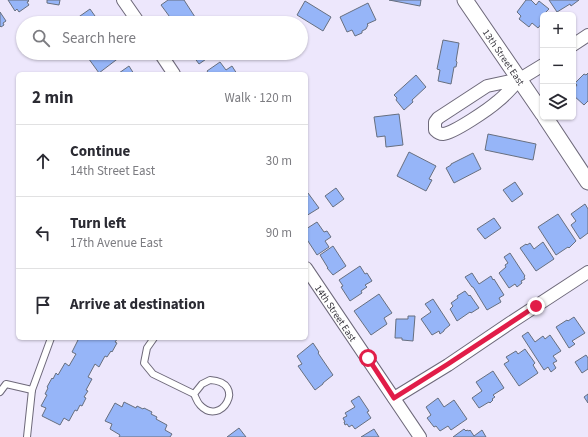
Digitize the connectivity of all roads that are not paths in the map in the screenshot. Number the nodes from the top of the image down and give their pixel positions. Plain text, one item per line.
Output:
1 (124, 0) edge
2 (465, 0) edge
3 (134, 16) edge
4 (588, 35) edge
5 (576, 43) edge
6 (165, 60) edge
7 (540, 66) edge
8 (173, 72) edge
9 (520, 79) junction
10 (540, 109) edge
11 (547, 120) edge
12 (588, 182) edge
13 (308, 271) edge
14 (588, 272) edge
15 (50, 340) edge
16 (152, 340) edge
17 (32, 390) junction
18 (0, 392) edge
19 (194, 394) junction
20 (394, 398) junction
21 (27, 437) edge
22 (420, 437) edge

1 - 3 street
2 - 9 street, 13th Street East
4 - 5 street
6 - 8 street
7 - 9 street
9 - 9 street
9 - 10 street, 13th Street East
11 - 12 street
13 - 20 street, 14th Street East
14 - 20 street
15 - 17 lane
16 - 19 lane
17 - 18 lane
17 - 21 lane
19 - 19 lane
20 - 22 street, 14th Street East

